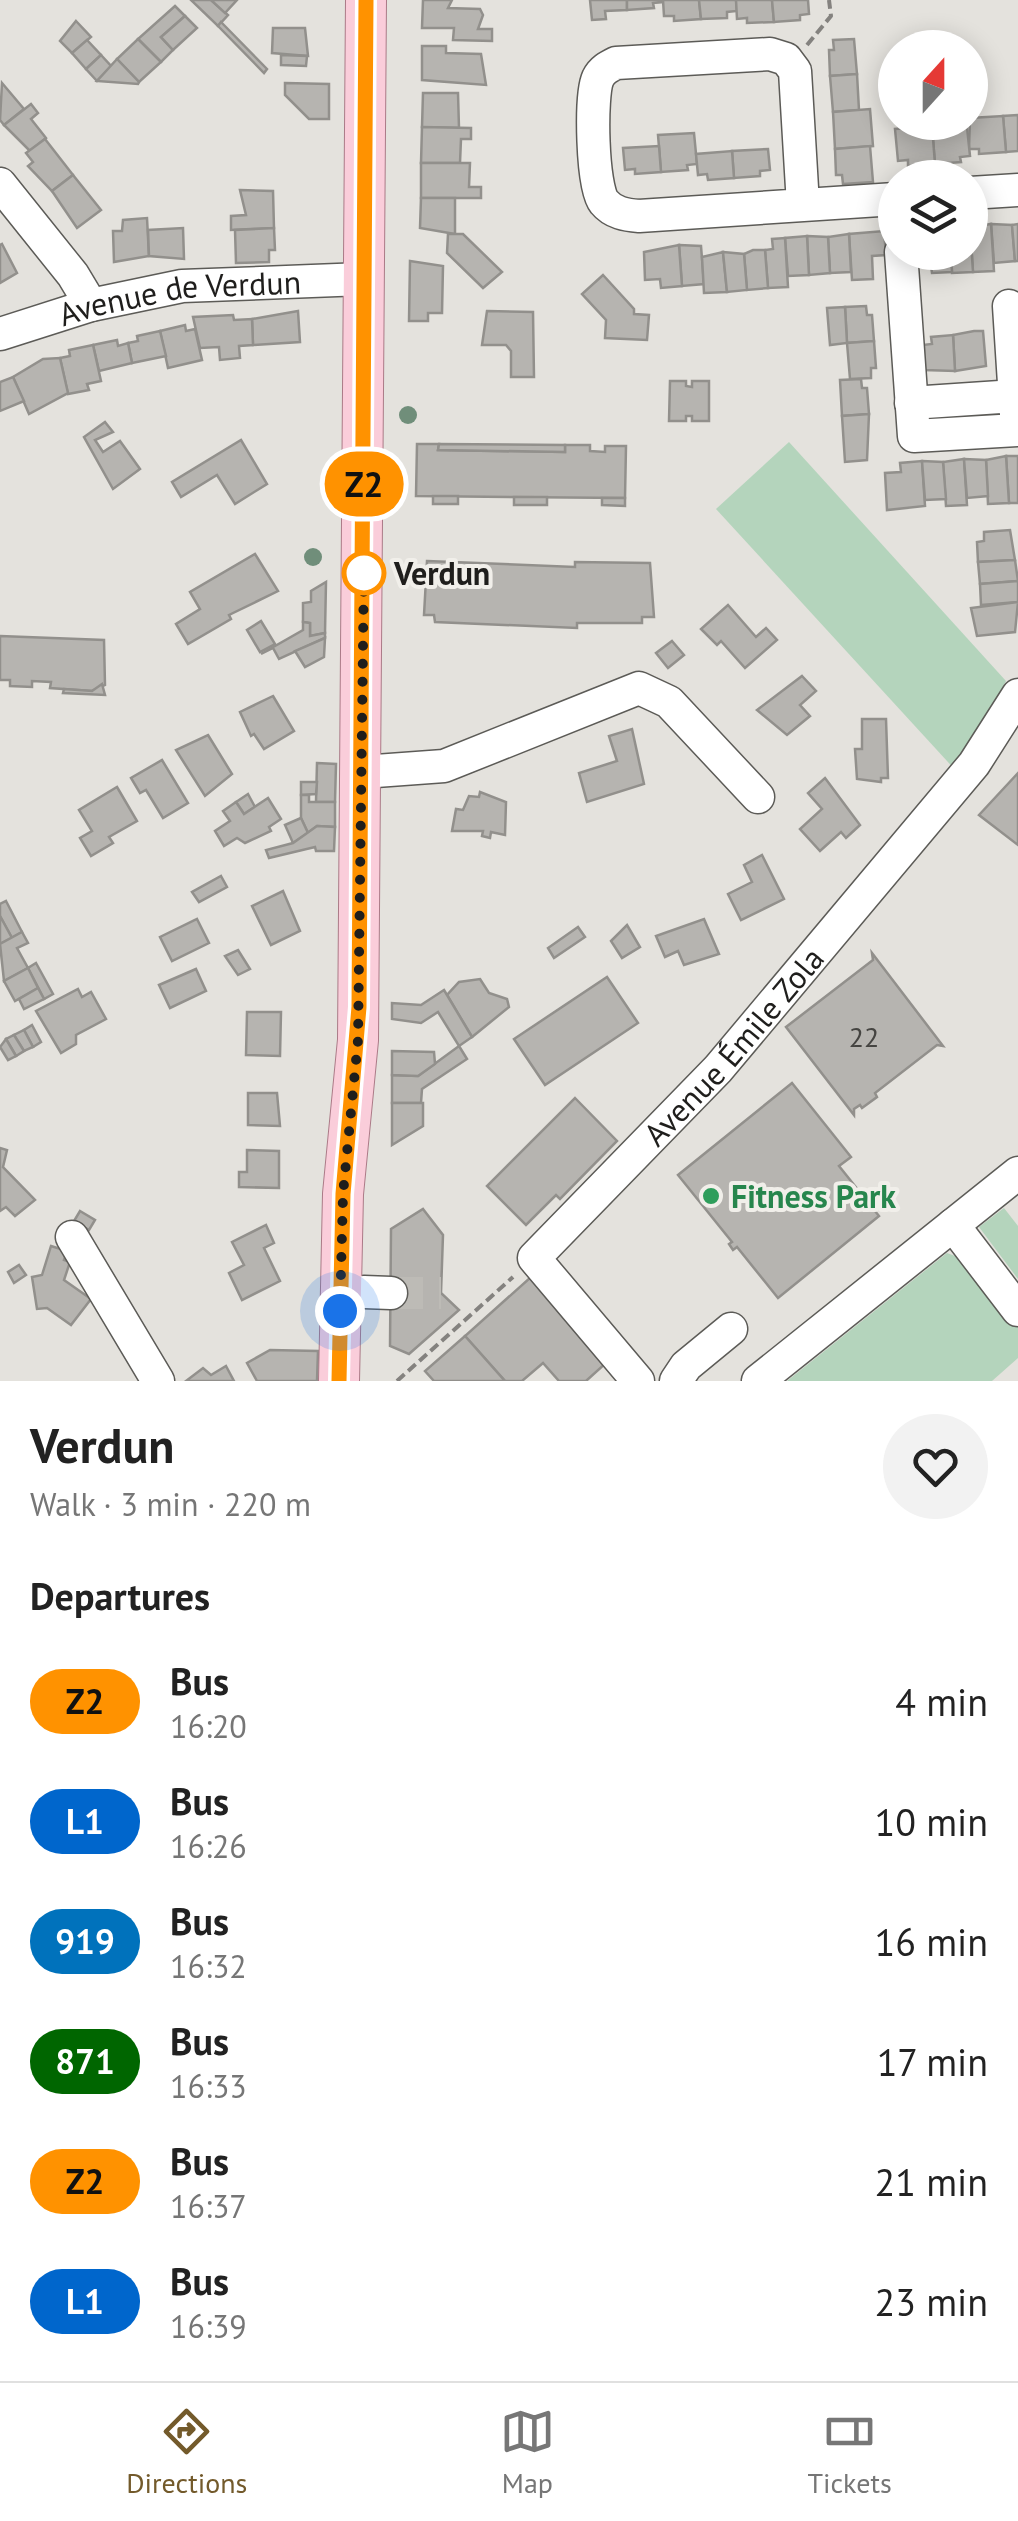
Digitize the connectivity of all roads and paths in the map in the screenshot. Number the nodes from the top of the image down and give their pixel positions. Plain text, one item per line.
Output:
1 (829, 0) edge
2 (356, 2) edge
3 (792, 64) junction
4 (0, 184) edge
5 (1018, 190) edge
6 (988, 192) edge
7 (878, 200) edge
8 (804, 205) junction
9 (902, 270) edge
10 (364, 279) junction
11 (91, 305) junction
12 (1009, 306) dead end
13 (0, 334) edge
14 (1018, 695) edge
15 (362, 772) junction
16 (758, 797) dead end
17 (358, 1040) junction
18 (1018, 1174) edge
19 (953, 1225) junction
20 (72, 1237) dead end
21 (534, 1258) junction
22 (1018, 1310) edge
23 (731, 1329) dead end
24 (158, 1381) edge
25 (339, 1381) edge
26 (365, 1381) edge
27 (397, 1381) edge
28 (638, 1381) edge
29 (676, 1381) edge
30 (758, 1381) edge

1 - 3 path
2 - 10 main road
3 - 8 street
3 - 8 street
4 - 11 street
5 - 6 street
7 - 8 street
9 - 12 street
10 - 11 street, Avenue de Verdun
10 - 15 main road
11 - 13 street, Avenue de Verdun
14 - 21 street, Avenue Émile Zola
15 - 16 street
15 - 17 main road
17 - 25 main road
17 - 26 main road
18 - 19 street
19 - 22 street
19 - 30 street
20 - 24 street
21 - 27 path
21 - 28 street
23 - 29 street

